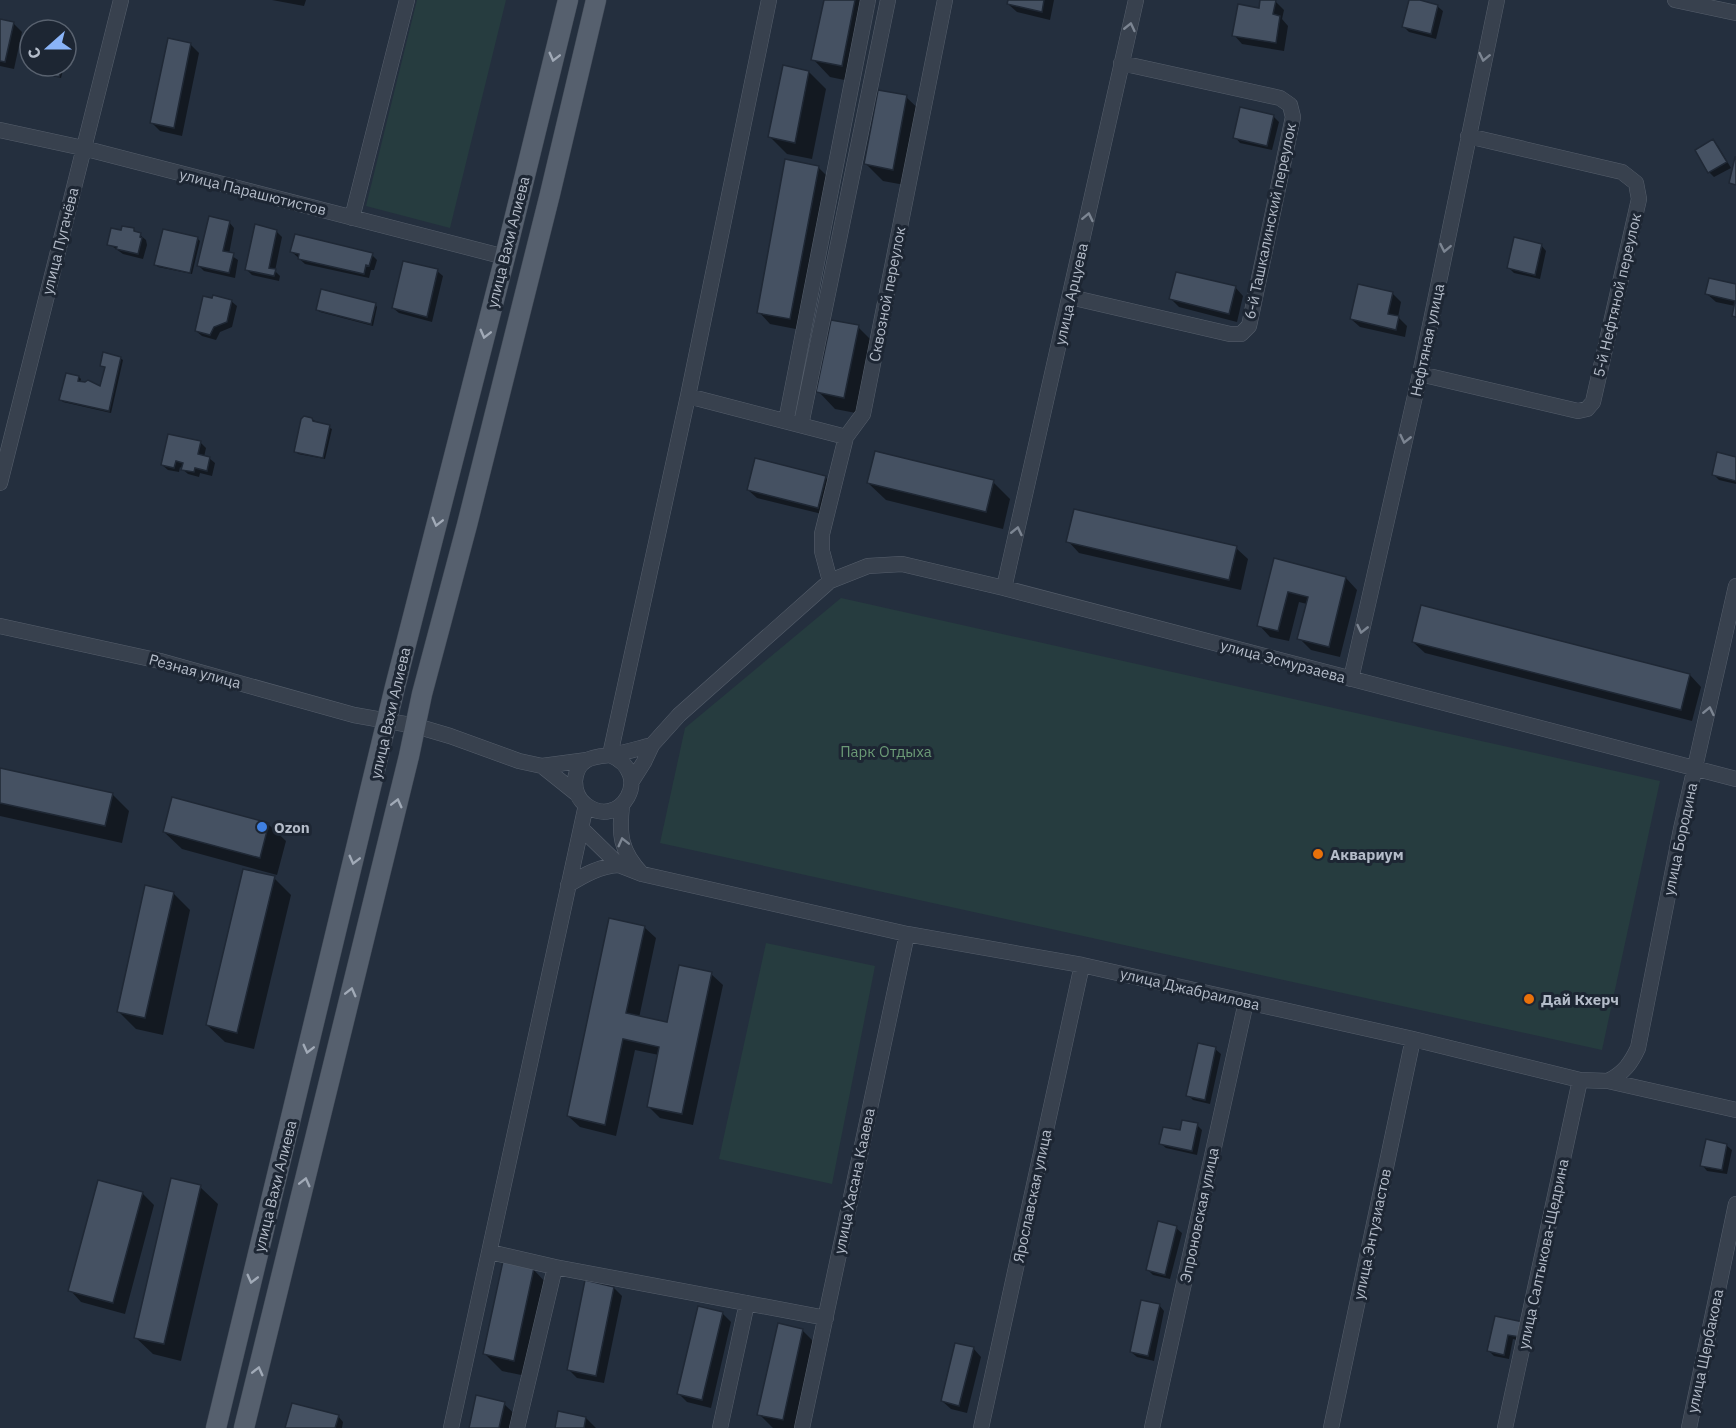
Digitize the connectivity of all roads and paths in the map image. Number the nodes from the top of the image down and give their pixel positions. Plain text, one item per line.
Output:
1 (121, 0) edge
2 (407, 0) edge
3 (568, 0) edge
4 (596, 0) edge
5 (769, 0) edge
6 (868, 0) edge
7 (888, 0) edge
8 (945, 0) edge
9 (1136, 0) edge
10 (1497, 0) edge
11 (1675, 0) edge
12 (1736, 13) edge
13 (1122, 63) junction
14 (0, 130) edge
15 (1468, 136) junction
16 (83, 148) junction
17 (352, 218) junction
18 (505, 256) junction
19 (1070, 297) junction
20 (1420, 374) junction
21 (688, 396) junction
22 (786, 421) junction
23 (801, 425) junction
24 (846, 436) junction
25 (0, 483) edge
26 (830, 581) junction
27 (1736, 586) edge
28 (1004, 588) junction
29 (0, 626) edge
30 (1351, 679) junction
31 (388, 721) junction
32 (416, 726) junction
33 (652, 745) junction
34 (610, 755) junction
35 (587, 760) junction
36 (542, 766) junction
37 (1695, 768) junction
38 (1736, 779) edge
39 (632, 781) junction
40 (582, 800) junction
41 (622, 805) junction
42 (580, 828) junction
43 (619, 866) junction
44 (642, 874) junction
45 (568, 885) junction
46 (907, 934) junction
47 (1082, 965) junction
48 (1246, 1002) junction
49 (1413, 1039) junction
50 (1580, 1080) junction
51 (1608, 1081) junction
52 (1736, 1110) edge
53 (1736, 1204) edge
54 (490, 1252) junction
55 (555, 1267) junction
56 (747, 1303) junction
57 (826, 1318) junction
58 (216, 1428) edge
59 (244, 1428) edge
60 (451, 1428) edge
61 (517, 1428) edge
62 (720, 1428) edge
63 (802, 1428) edge
64 (981, 1428) edge
65 (1152, 1428) edge
66 (1331, 1428) edge
67 (1505, 1428) edge
68 (1689, 1428) edge

1 - 16 street, улица Пугачёва
2 - 17 street
3 -> 18 main road, улица Вахи Алиева
4 - 32 main road, улица Вахи Алиева
5 - 21 street
6 - 22 street
7 - 23 street
8 - 24 street, Сквозной переулок
13 -> 9 street, улица Арцуева
10 -> 15 street, Нефтяная улица
11 - 12 street
19 -> 13 street, улица Арцуева
13 - 19 street, 6-й Ташкалинский переулок
14 - 16 street, улица Парашютистов
15 -> 20 street, Нефтяная улица
15 - 20 street, 5-й Нефтяной переулок
16 - 17 street, улица Парашютистов
16 - 25 street, улица Пугачёва
17 - 18 street, улица Парашютистов
18 -> 31 main road, улица Вахи Алиева
28 -> 19 street, улица Арцуева
20 -> 30 street, Нефтяная улица
21 - 22 street
21 - 34 street
22 - 23 street
23 - 24 street
24 - 26 street, Сквозной переулок
26 - 28 street, улица Эсмурзаева
26 - 33 street
37 -> 27 street, улица Бородина
28 - 30 street, улица Эсмурзаева
29 - 31 street, Резная улица
30 - 37 street, улица Эсмурзаева
31 - 32 street, Резная улица
31 -> 58 main road, улица Вахи Алиева
32 - 36 street, Резная улица
59 -> 32 main road, улица Вахи Алиева
33 - 34 street
33 - 39 street
34 - 35 street
34 - 39 street
35 - 36 street
35 - 40 street
36 - 40 street
37 - 38 street, улица Эсмурзаева
37 - 51 street, улица Бородина
39 - 41 street
40 - 41 street
40 - 42 street
44 -> 41 street
42 - 43 street, улица Джабраилова
42 - 45 street
43 - 44 street, улица Джабраилова
43 - 45 street
44 - 46 street, улица Джабраилова
45 - 54 street
46 - 47 street, улица Джабраилова
46 - 57 street, улица Хасана Кааева
47 - 48 street, улица Джабраилова
47 - 64 street, Ярославская улица
48 - 49 street, улица Джабраилова
48 - 65 street, Эпроновская улица
49 - 50 street, улица Джабраилова
49 - 66 street, улица Энтузиастов
50 - 51 street, улица Джабраилова
50 - 67 street, улица Салтыкова-Щедрина
51 - 52 street, улица Джабраилова
53 - 68 street, улица Щербакова
54 - 55 street
54 - 60 street
55 - 56 street
55 - 61 street
56 - 57 street
56 - 62 street
57 - 63 street, улица Хасана Кааева

